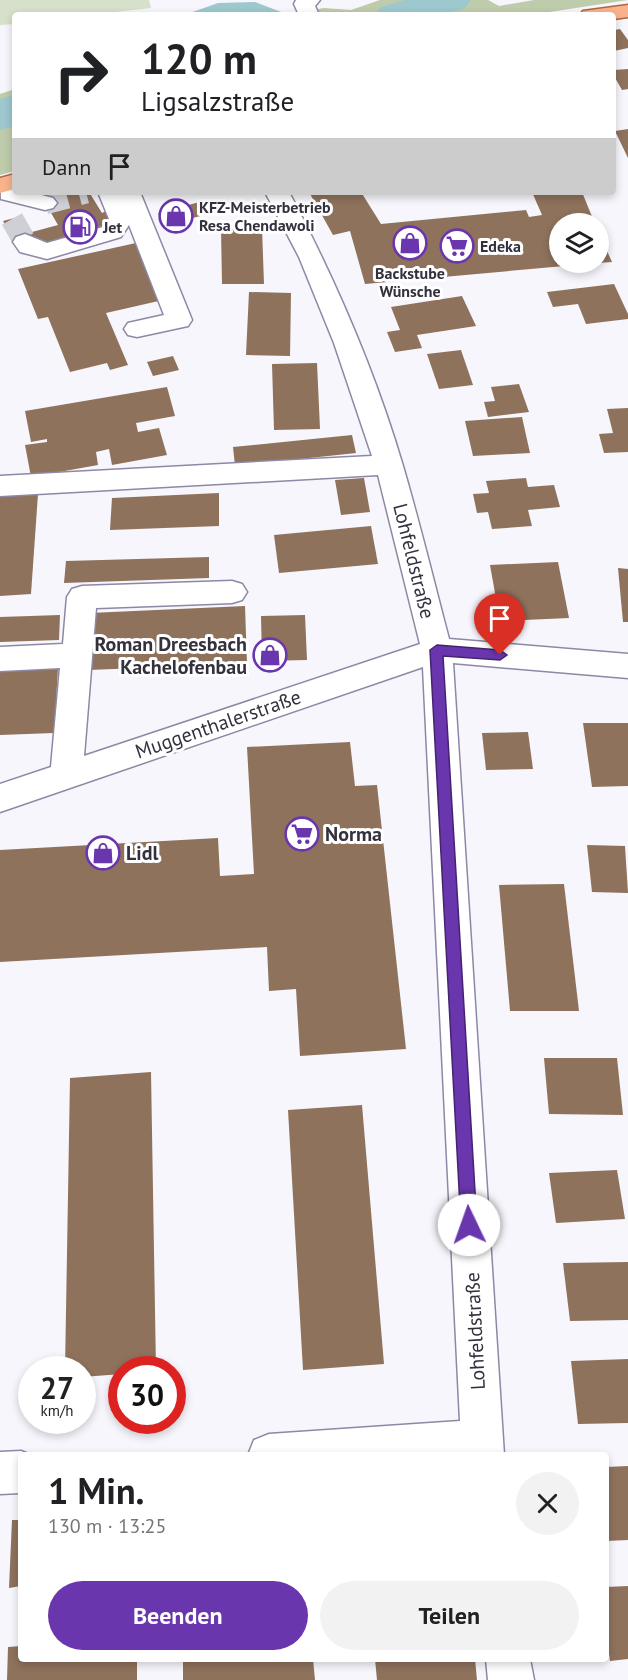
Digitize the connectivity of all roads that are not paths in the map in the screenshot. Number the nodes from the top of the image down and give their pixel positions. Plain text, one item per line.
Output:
1 (7, 187) edge
2 (26, 195) edge
3 (111, 195) edge
4 (129, 195) edge
5 (279, 195) edge
6 (45, 203) tunnel mouth
7 (12, 219) tunnel mouth
8 (25, 242) tunnel mouth
9 (137, 329) dead end
10 (389, 465) junction
11 (0, 486) edge
12 (232, 592) dead end
13 (437, 650) junction
14 (77, 655) junction
15 (0, 659) edge
16 (628, 666) edge
17 (66, 775) junction
18 (0, 798) edge
19 (482, 1448) edge
20 (360, 1452) edge
21 (18, 1472) edge
22 (0, 1473) edge
23 (508, 1662) edge
24 (511, 1680) edge

1 - 7 street
2 - 6 street
3 - 8 street
4 - 9 street
5 - 10 street, Lohfeldstraße
10 - 11 street
10 - 13 street, Lohfeldstraße
12 - 14 street
13 - 16 street
13 - 17 street, Muggenthalerstraße
13 - 19 street, Lohfeldstraße
14 - 15 street
14 - 17 street
17 - 18 street, Muggenthalerstraße
19 - 20 street
21 - 22 street
23 - 24 street

